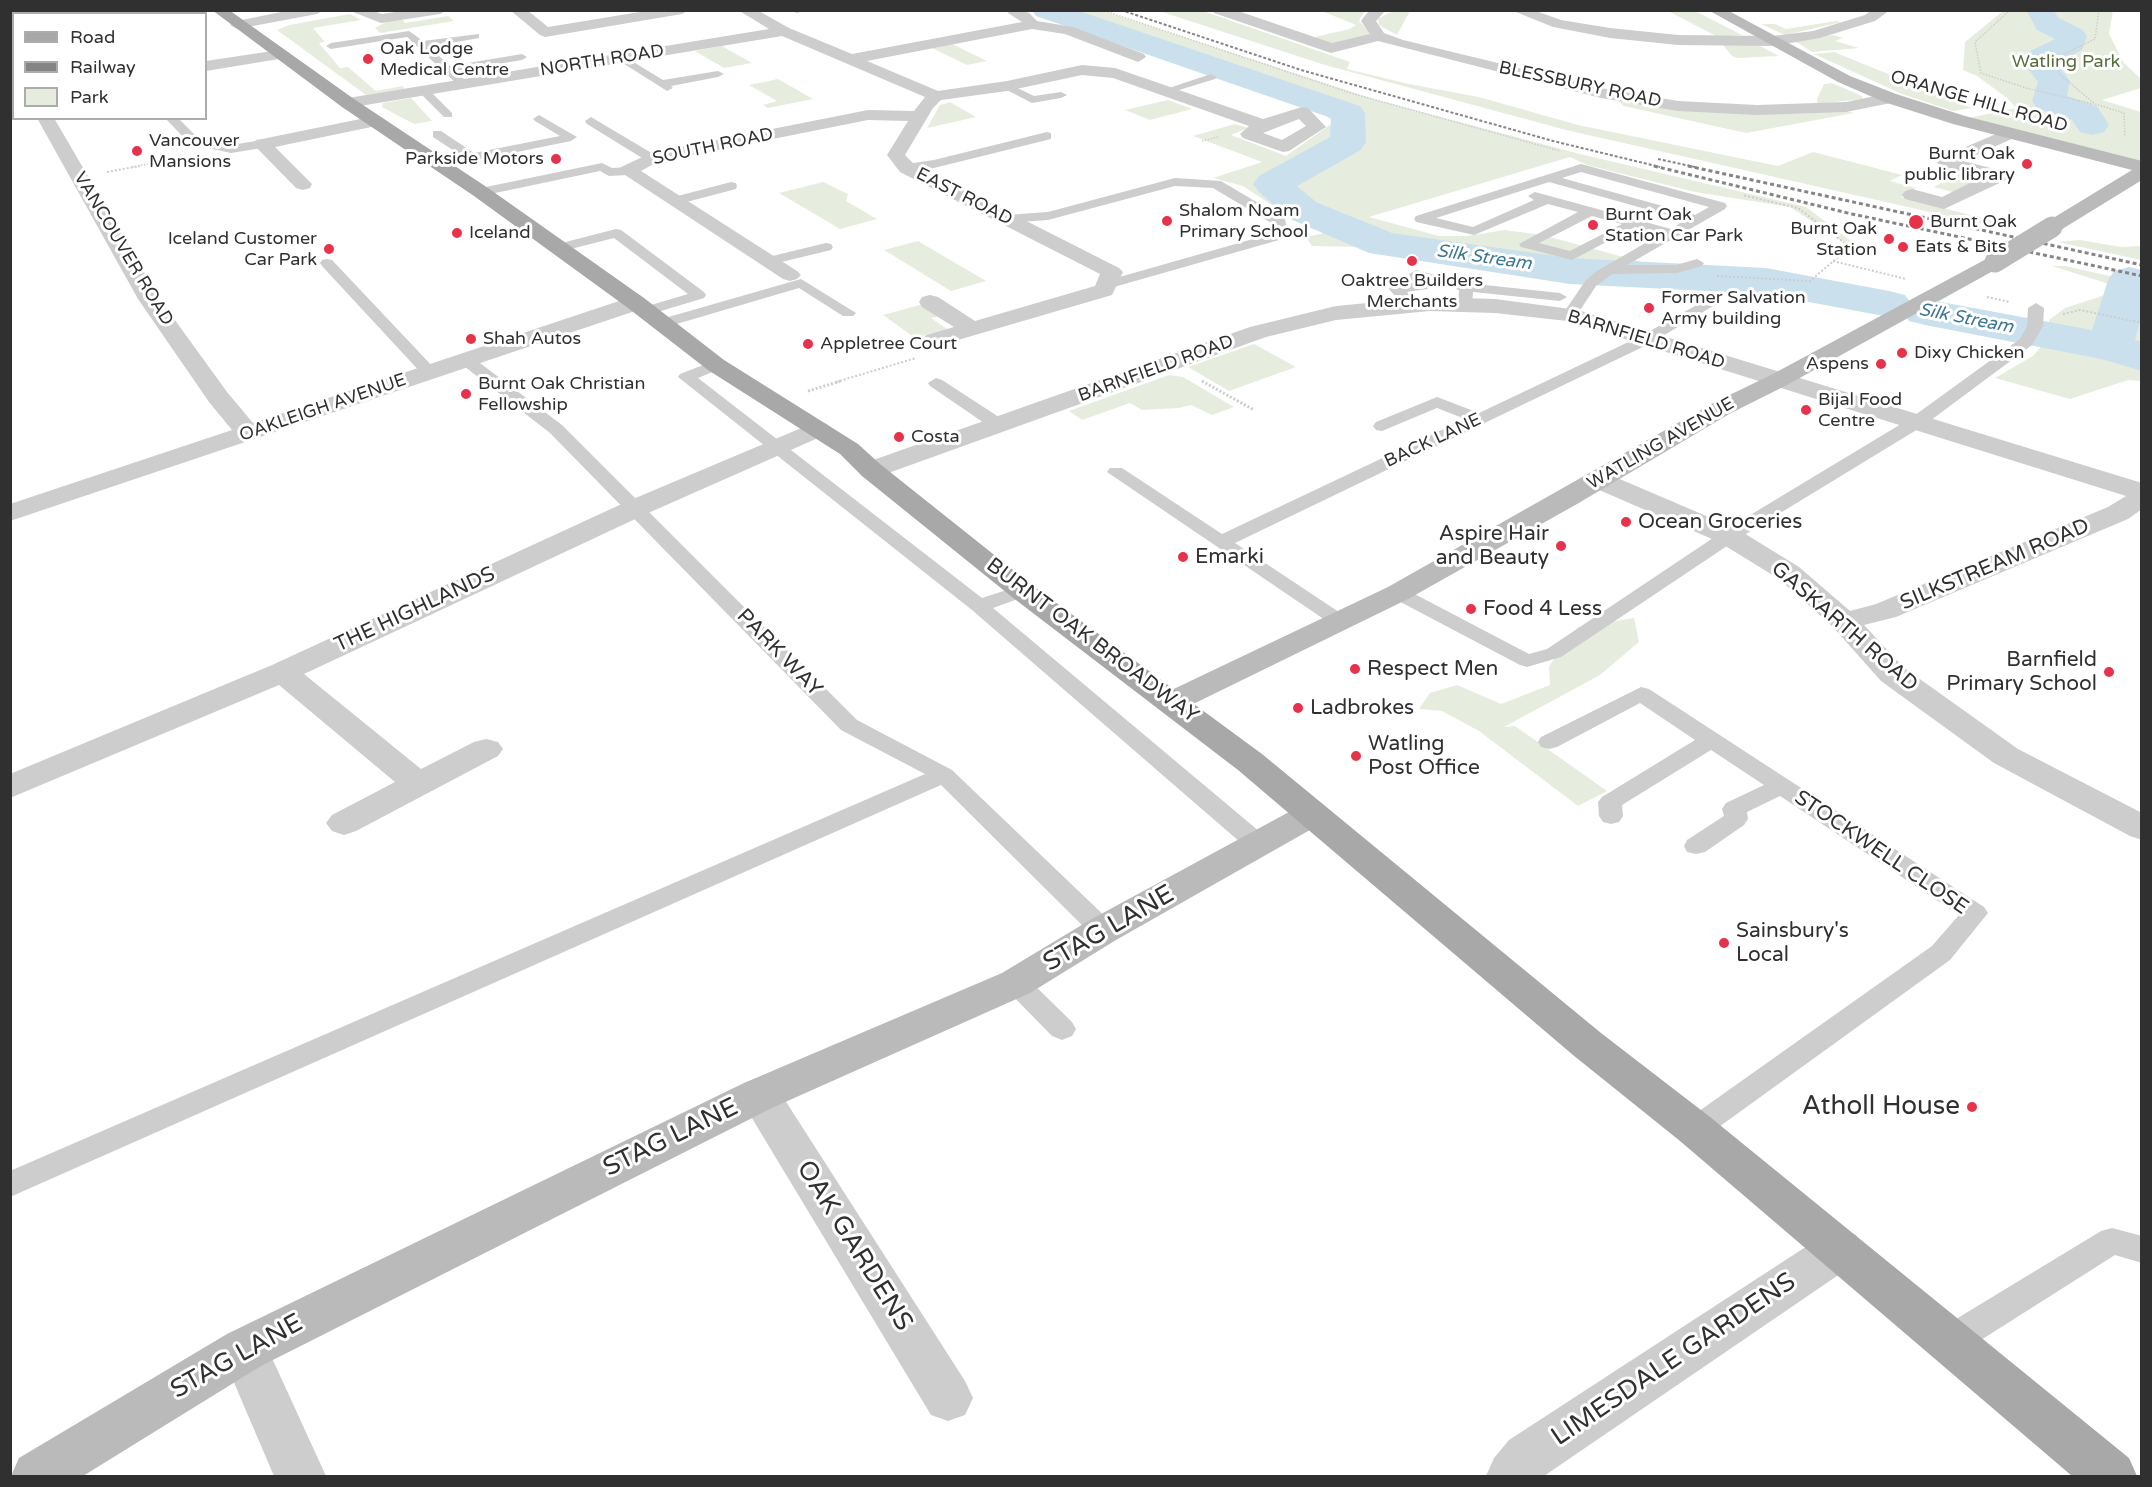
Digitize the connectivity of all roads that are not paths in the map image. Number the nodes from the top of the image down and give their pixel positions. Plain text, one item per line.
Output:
1 (219, 10) edge
2 (317, 10) edge
3 (355, 10) edge
4 (440, 10) edge
5 (517, 10) edge
6 (682, 10) edge
7 (791, 10) edge
8 (798, 10) edge
9 (1009, 10) edge
10 (1219, 10) edge
11 (1379, 10) edge
12 (1518, 10) edge
13 (1715, 10) edge
14 (1883, 10) edge
15 (748, 11) edge
16 (237, 25) junction
17 (1032, 25) junction
18 (784, 31) junction
19 (475, 36) dead end
20 (1379, 36) junction
21 (1773, 41) junction
22 (421, 45) junction
23 (331, 46) dead end
24 (279, 55) junction
25 (522, 57) dead end
26 (1138, 57) dead end
27 (622, 58) junction
28 (852, 59) junction
29 (207, 66) edge
30 (449, 69) junction
31 (718, 74) dead end
32 (1211, 77) dead end
33 (463, 84) junction
34 (1007, 86) junction
35 (1166, 90) junction
36 (424, 91) junction
37 (1061, 95) dead end
38 (936, 96) junction
39 (1890, 98) junction
40 (348, 103) junction
41 (448, 115) dead end
42 (919, 116) junction
43 (539, 118) dead end
44 (46, 120) edge
45 (173, 120) edge
46 (375, 121) junction
47 (591, 121) dead end
48 (1263, 124) dead end
49 (2010, 133) junction
50 (437, 134) dead end
51 (1047, 136) dead end
52 (262, 144) junction
53 (471, 158) junction
54 (651, 158) junction
55 (439, 164) junction
56 (2136, 167) edge
57 (907, 168) junction
58 (628, 171) junction
59 (1548, 178) junction
60 (303, 184) dead end
61 (731, 186) dead end
62 (1513, 190) junction
63 (481, 192) junction
64 (1912, 195) dead end
65 (1547, 199) junction
66 (675, 201) junction
67 (1590, 211) junction
68 (1006, 219) junction
69 (1696, 219) junction
70 (1634, 223) junction
71 (1671, 233) junction
72 (826, 247) dead end
73 (559, 248) junction
74 (769, 261) junction
75 (327, 262) dead end
76 (1697, 262) dead end
77 (790, 275) dead end
78 (1600, 276) junction
79 (1107, 285) junction
80 (1713, 300) dead end
81 (930, 302) dead end
82 (1565, 306) junction
83 (641, 307) junction
84 (848, 313) dead end
85 (663, 323) junction
86 (2034, 323) road end
87 (972, 329) junction
88 (934, 340) road end
89 (1645, 340) junction
90 (466, 360) junction
91 (716, 365) junction
92 (429, 372) junction
93 (1779, 380) junction
94 (936, 383) dead end
95 (1479, 419) junction
96 (1917, 422) junction
97 (999, 425) junction
98 (1382, 426) dead end
99 (818, 429) junction
100 (248, 433) junction
101 (777, 447) junction
102 (871, 470) junction
103 (1116, 472) dead end
104 (1599, 480) junction
105 (2142, 495) edge
106 (636, 508) junction
107 (10, 513) edge
108 (1729, 536) junction
109 (1221, 542) junction
110 (1022, 591) junction
111 (1398, 593) junction
112 (979, 606) junction
113 (1844, 621) junction
114 (1341, 622) junction
115 (283, 672) junction
116 (1172, 702) junction
117 (1711, 740) junction
118 (1549, 742) dead end
119 (486, 749) dead end
120 (944, 775) junction
121 (419, 785) junction
122 (1781, 786) junction
123 (10, 787) edge
124 (1312, 814) junction
125 (1611, 816) dead end
126 (344, 823) dead end
127 (2142, 828) edge
128 (1257, 843) junction
129 (1696, 846) dead end
130 (1103, 930) junction
131 (1016, 983) junction
132 (1062, 1029) dead end
133 (759, 1095) junction
134 (1695, 1129) junction
135 (10, 1185) edge
136 (1840, 1249) junction
137 (2142, 1250) edge
138 (1950, 1341) junction
139 (244, 1350) junction
140 (948, 1398) dead end
141 (1528, 1470) edge
142 (37, 1476) edge
143 (300, 1476) edge
144 (2111, 1476) edge

1 - 16 main road, BURNT OAK BROADWAY
2 - 16 street
3 - 4 street
5 - 6 street
7 - 8 lane
9 - 17 street
10 - 20 street
11 - 20 street
12 - 21 street
13 - 21 street, ORANGE HILL ROAD
14 - 21 street
15 - 18 street
16 - 24 main road, BURNT OAK BROADWAY
17 - 26 street
17 - 28 street
18 - 27 street, NORTH ROAD
18 - 28 street
19 - 22 lane
20 - 39 street, BLESSBURY ROAD
21 - 39 street, ORANGE HILL ROAD
22 - 23 lane
22 - 30 lane
24 - 29 street
24 - 40 main road, BURNT OAK BROADWAY
25 - 30 lane
27 - 31 lane
27 - 33 street, NORTH ROAD
28 - 38 street
30 - 33 lane
32 - 35 lane
33 - 36 street, NORTH ROAD
34 - 35 street
34 - 37 lane
34 - 38 street
35 - 48 street
36 - 40 street, NORTH ROAD
36 - 41 lane
38 - 42 street, EAST ROAD
39 - 49 street, ORANGE HILL ROAD
40 - 46 main road, BURNT OAK BROADWAY
42 - 54 street, SOUTH ROAD
42 - 57 street, EAST ROAD
43 - 53 lane
44 - 100 street, VANCOUVER ROAD
45 - 52 lane
46 - 52 street
46 - 55 main road, BURNT OAK BROADWAY
47 - 54 lane
49 - 56 street, ORANGE HILL ROAD
49 - 64 street
50 - 53 lane
51 - 57 lane
52 - 60 street
53 - 55 lane
54 - 58 street, SOUTH ROAD
55 - 63 main road, BURNT OAK BROADWAY
56 - 93 street, WATLING AVENUE, bridge
57 - 68 street, EAST ROAD
58 - 63 lane
58 - 66 street, SOUTH ROAD
59 - 62 lane
59 - 69 lane
59 - 69 lane
61 - 66 lane
62 - 65 lane
62 - 65 lane
63 - 73 main road, BURNT OAK BROADWAY
65 - 67 lane
66 - 74 street, SOUTH ROAD
67 - 70 lane
67 - 70 lane
68 - 79 street, EAST ROAD
68 - 79 lane
69 - 71 lane
70 - 71 lane
71 - 78 lane
72 - 74 lane
73 - 83 main road, BURNT OAK BROADWAY
73 - 83 lane
74 - 77 street, SOUTH ROAD
75 - 92 lane
76 - 78 lane
78 - 82 lane
79 - 87 street
80 - 89 lane, BACK LANE
81 - 87 street
82 - 89 street, BARNFIELD ROAD
82 - 97 street, BARNFIELD ROAD
83 - 85 main road, BURNT OAK BROADWAY
83 - 90 street, OAKLEIGH AVENUE
84 - 85 lane
85 - 91 main road, BURNT OAK BROADWAY
86 - 96 lane
87 - 88 street
89 - 93 street, BARNFIELD ROAD
89 - 95 lane, BACK LANE
90 - 92 street, OAKLEIGH AVENUE
90 - 106 lane, PARK WAY
91 - 99 main road, BURNT OAK BROADWAY
91 - 101 lane
92 - 100 street, OAKLEIGH AVENUE
93 - 96 street, BARNFIELD ROAD
93 - 104 street, WATLING AVENUE
94 - 97 lane
95 - 98 lane
95 - 109 lane, BACK LANE
96 - 105 street, BARNFIELD ROAD
96 - 108 lane
97 - 102 street, BARNFIELD ROAD
99 - 101 street, THE HIGHLANDS
99 - 102 main road, BURNT OAK BROADWAY
100 - 107 street, OAKLEIGH AVENUE
101 - 106 street, THE HIGHLANDS
101 - 112 lane
102 - 110 main road, BURNT OAK BROADWAY
103 - 109 lane
104 - 108 street, GASKARTH ROAD
104 - 111 street, WATLING AVENUE
105 - 113 street, SILKSTREAM ROAD
106 - 115 street, THE HIGHLANDS
106 - 120 lane, PARK WAY
108 - 111 lane
108 - 113 street, GASKARTH ROAD
109 - 114 lane
110 - 112 lane
110 - 116 main road, BURNT OAK BROADWAY
111 - 114 street, WATLING AVENUE
112 - 128 lane
113 - 127 street, GASKARTH ROAD
114 - 116 street, WATLING AVENUE
115 - 121 street
115 - 123 street, THE HIGHLANDS
116 - 124 main road, BURNT OAK BROADWAY
117 - 118 lane, STOCKWELL CLOSE
117 - 122 lane, STOCKWELL CLOSE
117 - 125 lane
119 - 121 street
120 - 130 lane, PARK WAY
120 - 135 lane
121 - 126 street
122 - 129 lane
122 - 134 lane, STOCKWELL CLOSE
124 - 128 street, STAG LANE
124 - 134 main road, BURNT OAK BROADWAY
128 - 130 street, STAG LANE
130 - 131 street, STAG LANE
131 - 132 lane
131 - 133 street, STAG LANE
133 - 139 street, STAG LANE
133 - 140 street, OAK GARDENS
134 - 136 main road, BURNT OAK BROADWAY
136 - 138 main road, BURNT OAK BROADWAY
136 - 141 street, LIMESDALE GARDENS
137 - 138 lane
138 - 144 main road, BURNT OAK BROADWAY
139 - 142 street, STAG LANE
139 - 143 street

